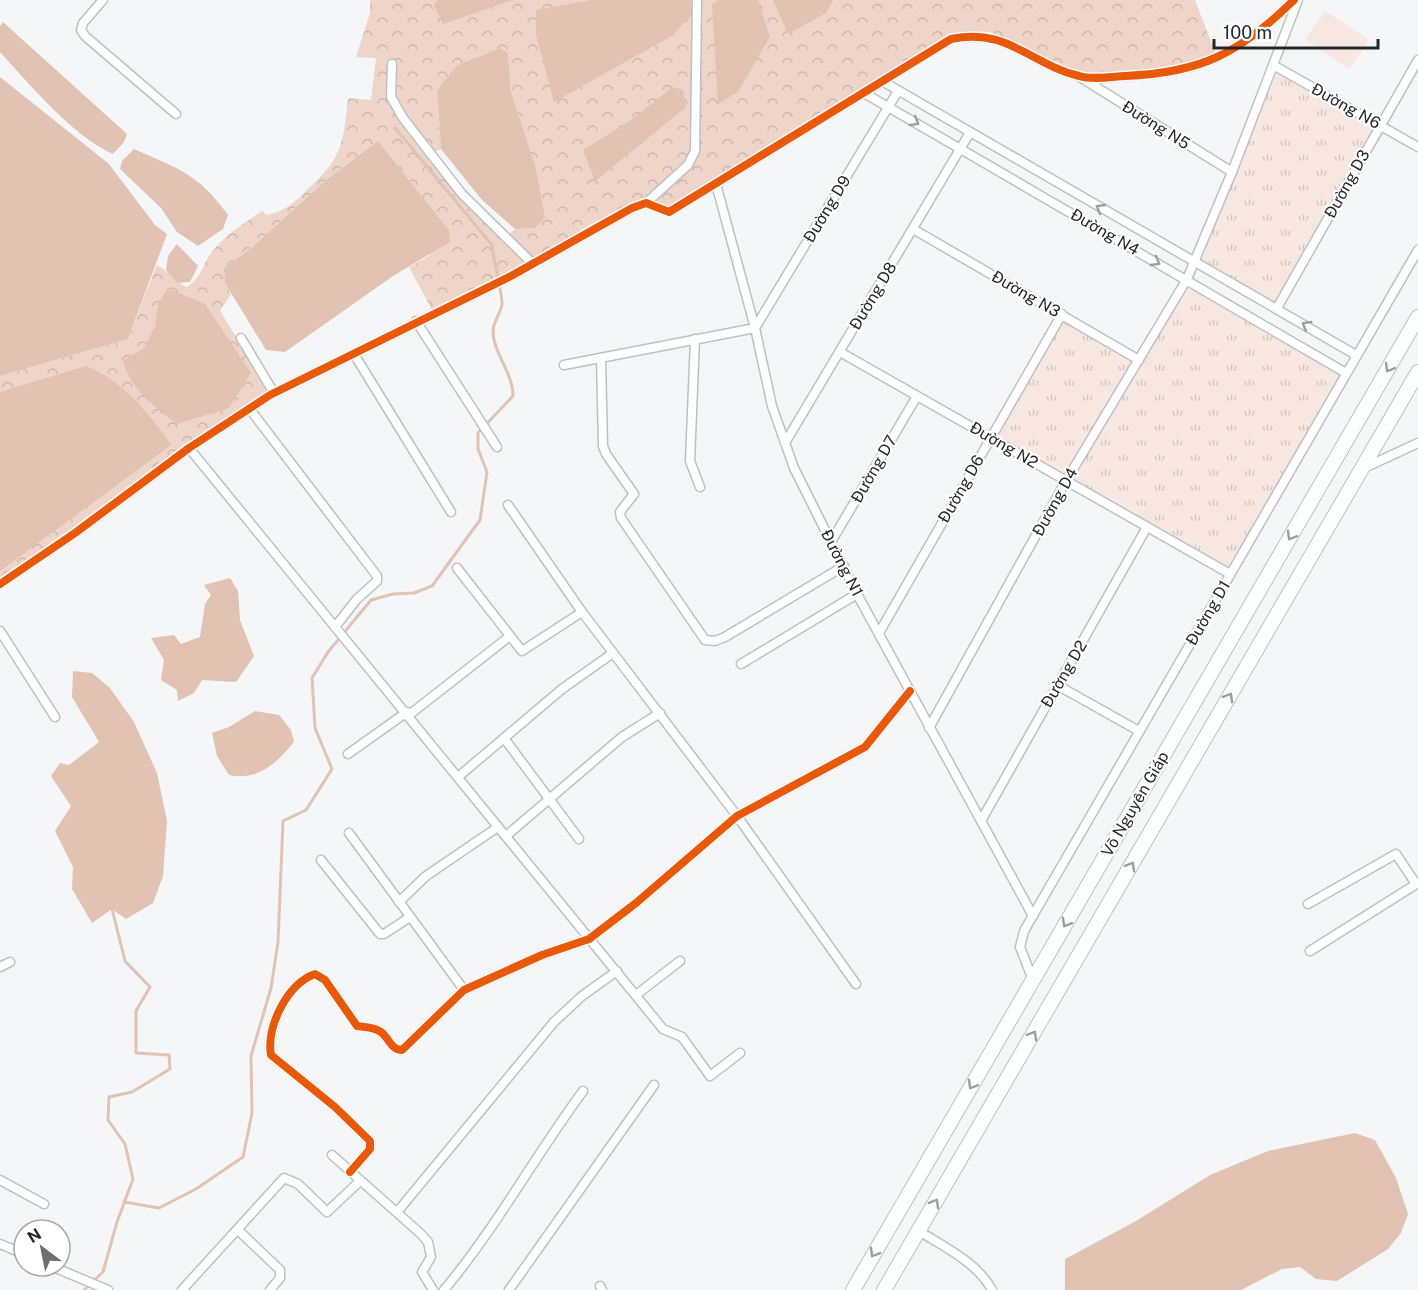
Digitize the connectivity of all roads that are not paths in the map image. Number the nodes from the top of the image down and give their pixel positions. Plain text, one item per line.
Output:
1 (89, 0) edge
2 (697, 0) edge
3 (1296, 0) edge
4 (100, 3) edge
5 (1418, 60) edge
6 (392, 64) dead end
7 (1273, 65) junction
8 (1079, 76) junction
9 (882, 81) junction
10 (898, 91) junction
11 (864, 93) junction
12 (889, 107) junction
13 (176, 114) dead end
14 (1380, 125) junction
15 (969, 134) junction
16 (1418, 147) edge
17 (960, 149) junction
18 (1232, 172) junction
19 (716, 183) junction
20 (646, 203) junction
21 (913, 229) junction
22 (1418, 250) edge
23 (1194, 262) junction
24 (532, 263) junction
25 (1187, 279) junction
26 (1277, 308) junction
27 (1062, 314) junction
28 (1418, 317) edge
29 (416, 321) junction
30 (755, 328) junction
31 (241, 338) dead end
32 (695, 339) junction
33 (840, 352) junction
34 (354, 354) junction
35 (1356, 356) junction
36 (601, 358) junction
37 (1138, 360) junction
38 (564, 364) dead end
39 (1418, 372) edge
40 (1346, 373) junction
41 (274, 393) junction
42 (917, 396) junction
43 (249, 408) junction
44 (991, 438) junction
45 (785, 443) junction
46 (1418, 443) edge
47 (497, 447) dead end
48 (189, 448) junction
49 (1361, 469) junction
50 (1066, 481) junction
51 (700, 487) dead end
52 (508, 505) dead end
53 (452, 512) dead end
54 (1148, 527) junction
55 (831, 542) junction
56 (844, 566) junction
57 (458, 568) dead end
58 (1230, 574) junction
59 (0, 584) edge
60 (857, 594) junction
61 (582, 612) junction
62 (335, 627) junction
63 (0, 631) edge
64 (879, 633) junction
65 (510, 636) junction
66 (614, 652) junction
67 (741, 664) dead end
68 (1057, 685) junction
69 (910, 691) junction
70 (660, 713) junction
71 (408, 714) junction
72 (55, 717) dead end
73 (929, 728) junction
74 (1139, 731) junction
75 (504, 738) junction
76 (348, 754) dead end
77 (458, 777) junction
78 (549, 798) junction
79 (737, 816) junction
80 (981, 821) junction
81 (498, 827) junction
82 (349, 833) dead end
83 (506, 836) junction
84 (579, 838) dead end
85 (321, 860) dead end
86 (1417, 883) edge
87 (399, 902) junction
88 (1308, 904) dead end
89 (1033, 916) junction
90 (410, 917) junction
91 (589, 939) junction
92 (1310, 951) dead end
93 (10, 962) dead end
94 (680, 962) dead end
95 (0, 967) edge
96 (617, 971) junction
97 (1033, 980) junction
98 (856, 984) dead end
99 (465, 990) junction
100 (636, 995) junction
101 (740, 1053) dead end
102 (654, 1085) dead end
103 (583, 1091) dead end
104 (332, 1155) dead end
105 (350, 1172) junction
106 (0, 1180) edge
107 (360, 1181) junction
108 (44, 1204) dead end
109 (398, 1211) junction
110 (238, 1230) junction
111 (919, 1231) junction
112 (72, 1275) edge
113 (104, 1288) edge
114 (182, 1290) edge
115 (270, 1290) edge
116 (433, 1290) edge
117 (444, 1290) edge
118 (509, 1290) edge
119 (852, 1290) edge
120 (884, 1290) edge
121 (992, 1290) edge

1 - 4 street
2 - 20 street
3 - 7 street
3 - 8 street
4 - 13 street
5 - 14 street, Đường D3
6 - 24 street
7 - 14 street, Đường N6
7 - 18 street
8 - 9 street, Đường N5
8 - 18 street, Đường N5
9 - 10 street, Đường N4
9 - 11 street, Đường N5
10 - 12 street, Đường D9
10 - 15 street, Đường N4
11 - 12 street, Đường N4
11 - 19 street, Đường N5
12 -> 17 street, Đường N4
12 - 30 street, Đường D9
14 - 16 street, Đường N6
14 - 26 street, Đường D3
15 - 17 street, Đường D8
23 -> 15 street, Đường N4
17 - 21 street, Đường D8
17 -> 25 street, Đường N4
18 - 23 street
19 - 20 street, Đường N5
19 - 30 street, Đường N1
20 - 24 street
21 - 27 street, Đường N3
21 - 33 street, Đường D8
22 - 35 street, Đường D1
23 - 25 street, Đường D4
23 - 26 street, Đường N4
24 - 29 street
25 - 37 street, Đường D4
25 - 40 street, Đường N4
35 -> 26 street, Đường N4
27 - 37 street, Đường N3
27 - 44 street, Đường D6
28 -> 97 highway, Võ Nguyên Giáp
29 - 34 street
29 - 47 street
30 - 32 street
30 - 45 street, Đường N1
31 - 41 street
32 - 36 street
32 - 51 street
33 - 42 street, Đường N2
33 - 45 street, Đường D8
34 - 41 street
34 - 53 street
35 - 40 street, Đường D1
36 - 38 street
36 - 56 street
37 - 50 street, Đường D4
39 - 49 highway, Võ Nguyên Giáp
40 - 58 street, Đường D1
41 - 43 street
42 - 44 street, Đường N2
42 - 55 street, Đường D7
43 - 48 street
43 - 62 street
44 - 50 street, Đường N2
44 - 64 street, Đường D6
45 - 55 street, Đường N1
46 - 49 street
48 - 59 street
48 - 62 street
111 -> 49 highway, Võ Nguyên Giáp
50 - 54 street, Đường N2
50 - 73 street, Đường D4
52 - 61 street
54 - 58 street, Đường N2
54 - 68 street, Đường D2
55 - 56 street, Đường N1
56 - 60 street, Đường N1
57 - 65 street
58 - 74 street, Đường D1
60 - 64 street, Đường N1
60 - 67 street
61 - 65 street
61 - 66 street
62 - 71 street
63 - 72 street
64 - 69 street, Đường N1
65 - 71 street
66 - 70 street
66 - 75 street
68 - 74 street
68 - 80 street, Đường D2
69 - 73 street, Đường N1
69 - 79 street
70 - 78 street
70 - 79 street
71 - 76 street
71 - 77 street
73 - 80 street, Đường N1
74 - 89 street, Đường D1
75 - 77 street
75 - 78 street
77 - 81 street
78 - 83 street
78 - 84 street
79 - 91 street
79 - 98 street
80 - 89 street, Đường N1
81 - 83 street
81 - 87 street
82 - 87 street
83 - 91 street
85 - 90 street
86 - 88 street
86 - 92 street
87 - 90 street
89 - 97 street, Đường D1
90 - 99 street
91 - 96 street
91 - 99 street
93 - 95 street
94 - 100 street
96 - 100 street
96 - 109 street
97 -> 119 highway, Võ Nguyên Giáp
99 - 105 street
100 - 101 street
102 - 118 street
103 - 117 street
104 - 105 street
105 - 107 street
106 - 108 street
107 - 109 street
107 - 110 street
109 - 116 street
110 - 114 street
110 - 115 street
111 - 120 highway, Võ Nguyên Giáp
111 - 121 street
112 - 113 street

